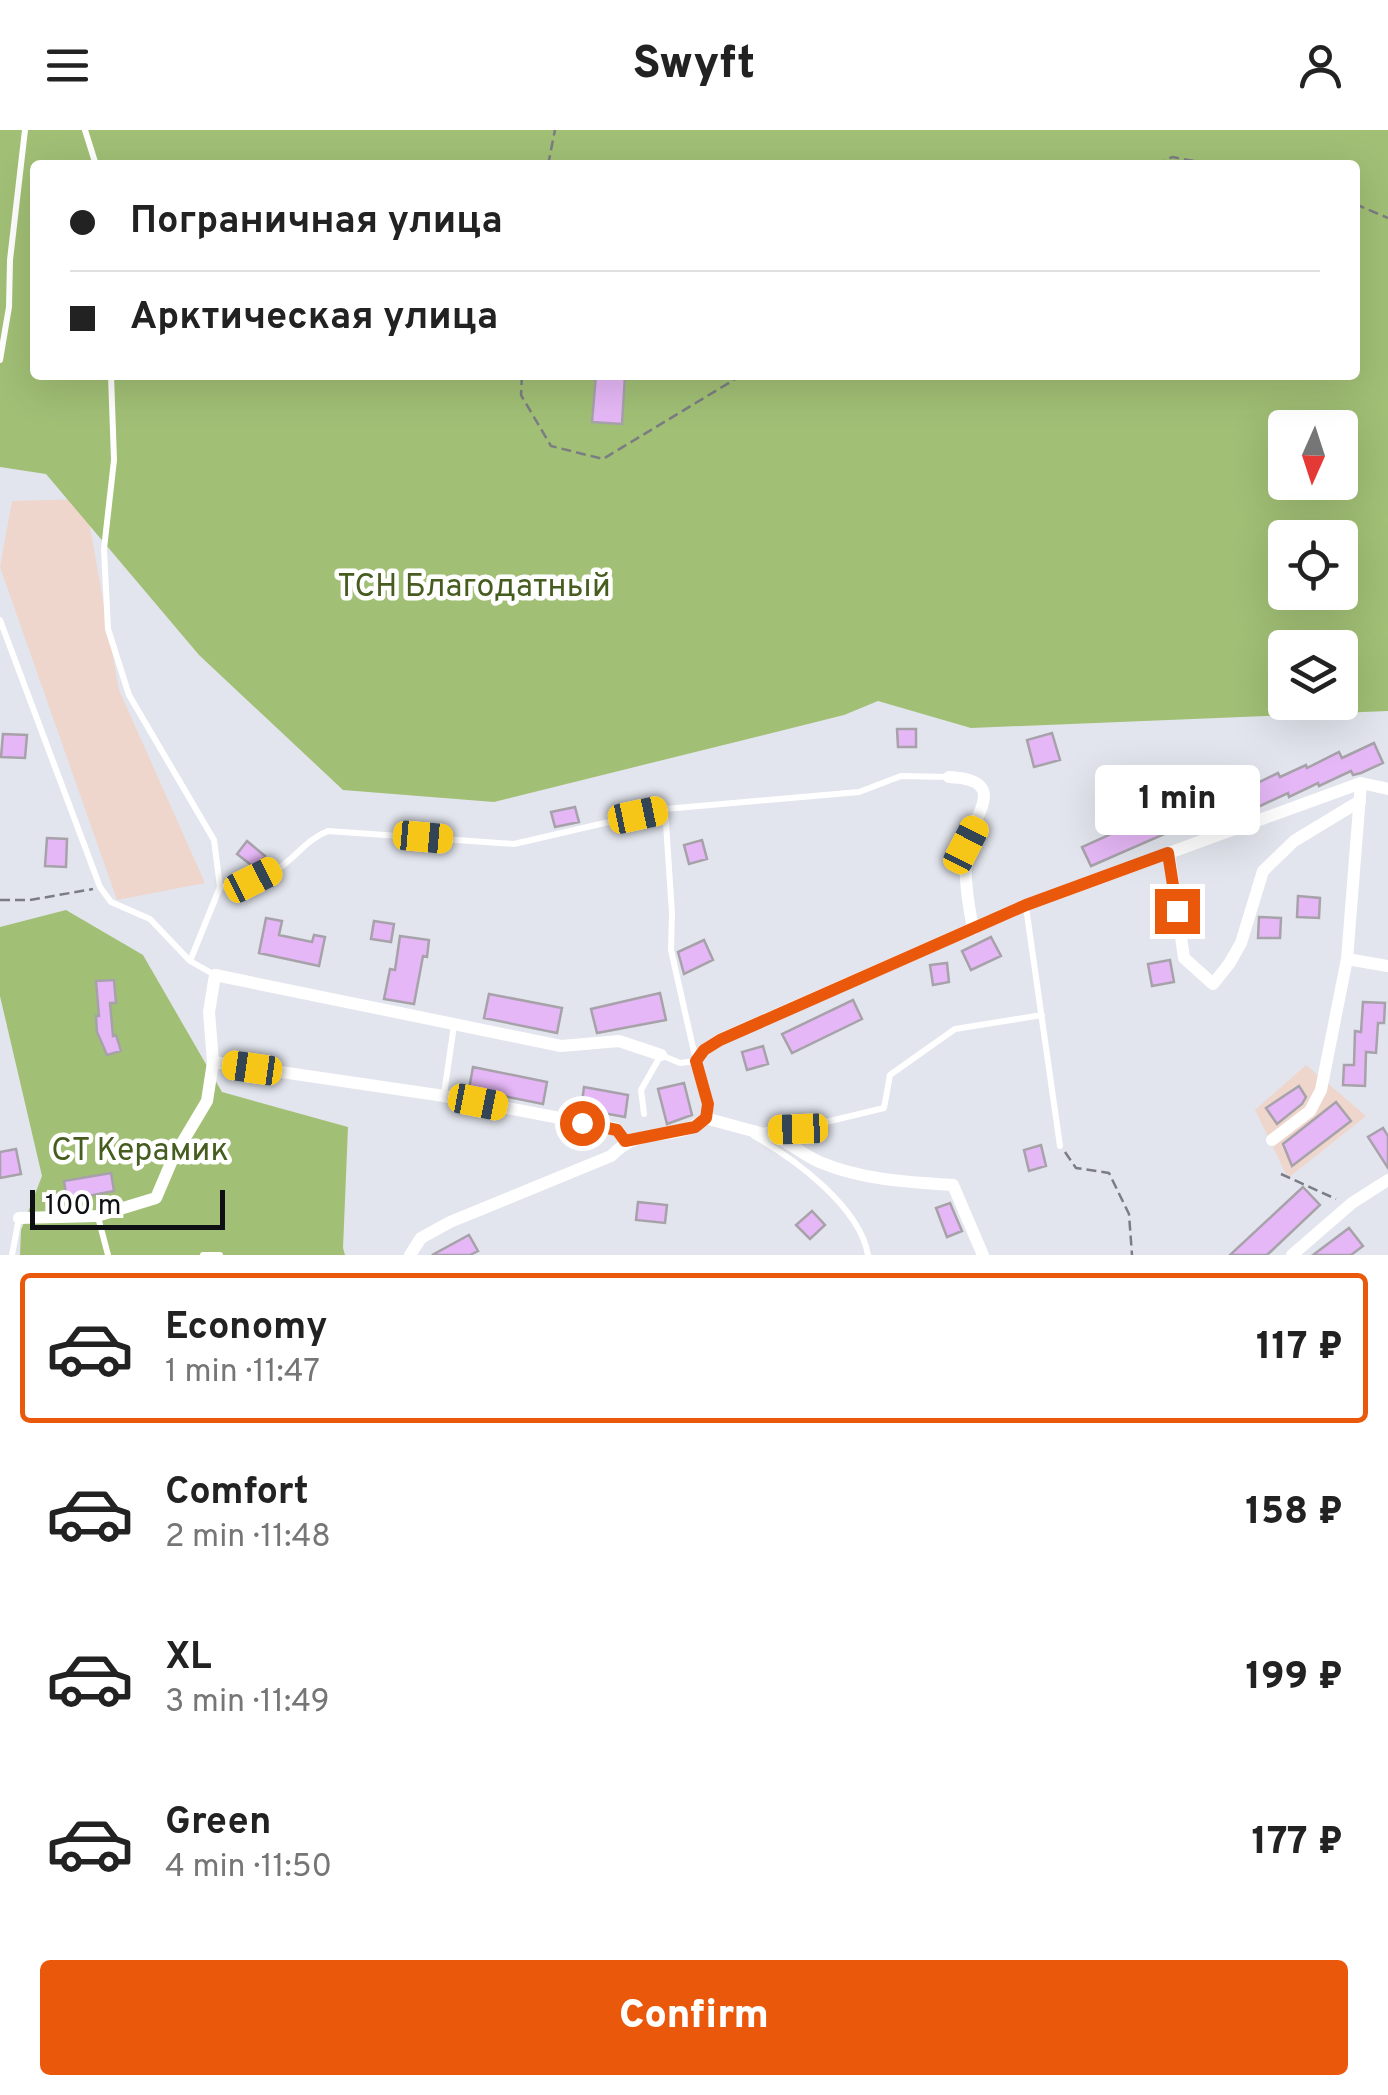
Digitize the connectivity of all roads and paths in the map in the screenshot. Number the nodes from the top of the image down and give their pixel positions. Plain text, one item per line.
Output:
1 (25, 130) edge
2 (85, 130) edge
3 (555, 130) edge
4 (94, 160) edge
5 (549, 160) edge
6 (1360, 206) edge
7 (1388, 218) edge
8 (0, 360) edge
9 (110, 380) edge
10 (522, 380) edge
11 (734, 380) edge
12 (0, 620) edge
13 (949, 777) joint
14 (1361, 782) junction
15 (1388, 789) edge
16 (1360, 802) junction
17 (665, 809) junction
18 (1168, 853) junction
19 (100, 887) junction
20 (220, 887) junction
21 (0, 900) edge
22 (1026, 905) junction
23 (973, 929) junction
24 (1348, 960) junction
25 (190, 961) junction
26 (1388, 966) edge
27 (215, 975) junction
28 (1042, 1014) junction
29 (454, 1025) junction
30 (661, 1055) junction
31 (696, 1061) junction
32 (213, 1062) junction
33 (444, 1096) junction
34 (644, 1114) dead end
35 (706, 1118) junction
36 (744, 1131) junction
37 (1272, 1140) dead end
38 (625, 1141) junction
39 (1060, 1146) joint
40 (1281, 1174) dead end
41 (1388, 1180) edge
42 (1327, 1196) dead end
43 (97, 1216) junction
44 (18, 1218) joint
45 (12, 1255) edge
46 (108, 1255) edge
47 (203, 1255) edge
48 (220, 1255) edge
49 (410, 1255) edge
50 (868, 1255) edge
51 (983, 1255) edge
52 (1132, 1255) edge
53 (1292, 1255) edge

1 - 8 lane
2 - 4 lane
3 - 5 path
6 - 7 path
9 - 20 lane
10 - 11 path
12 - 19 lane
13 - 17 lane
13 - 23 street
14 - 15 street
14 - 16 street
14 - 18 street
16 - 18 street
16 - 24 street
17 - 20 lane
17 - 31 lane
18 - 22 street
19 - 21 path
19 - 25 lane
20 - 25 lane
22 - 23 street
22 - 28 lane
23 - 31 street
24 - 26 street
24 - 37 street
25 - 27 lane
27 - 29 street
27 - 32 street
28 - 36 lane
28 - 39 lane
29 - 30 street
29 - 33 lane
30 - 31 lane
30 - 34 lane
31 - 35 street
32 - 33 street
32 - 43 street
33 - 38 street
35 - 36 street
35 - 38 street
36 - 50 lane
36 - 51 street
38 - 49 street
39 - 52 path
40 - 42 path
41 - 53 street
43 - 44 street
43 - 46 lane
44 - 45 lane
47 - 48 lane

